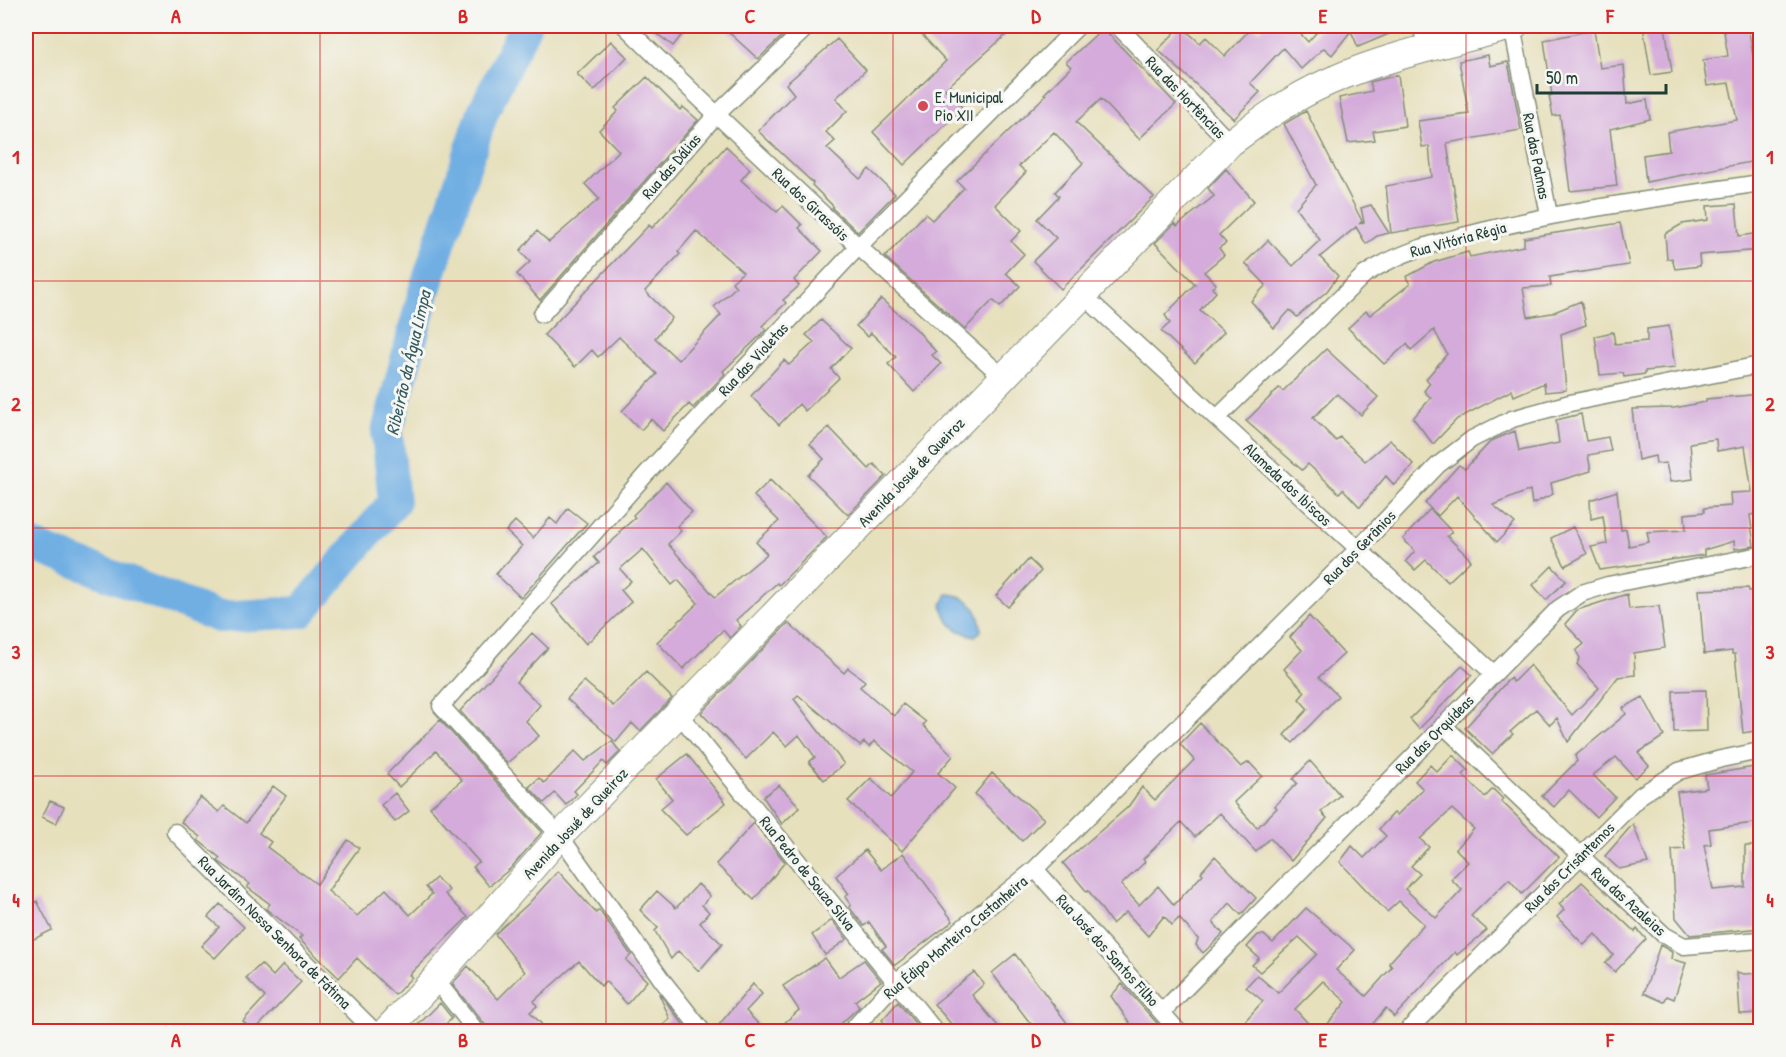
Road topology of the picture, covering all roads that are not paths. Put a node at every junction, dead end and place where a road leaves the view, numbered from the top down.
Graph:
1 (625, 26) edge
2 (808, 26) edge
3 (1078, 26) edge
4 (1118, 26) edge
5 (1513, 26) edge
6 (1425, 37) edge
7 (716, 115) junction
8 (1230, 143) junction
9 (1761, 183) edge
10 (1549, 215) junction
11 (858, 247) junction
12 (1082, 294) junction
13 (542, 314) dead end
14 (1761, 365) edge
15 (1002, 376) junction
16 (1217, 418) junction
17 (1358, 549) junction
18 (1761, 555) edge
19 (1494, 674) junction
20 (679, 714) junction
21 (1443, 725) junction
22 (1761, 751) edge
23 (175, 832) dead end
24 (560, 836) junction
25 (1579, 857) junction
26 (1035, 869) junction
27 (1761, 940) edge
28 (435, 979) junction
29 (896, 982) junction
30 (1163, 1011) junction
31 (375, 1032) edge
32 (385, 1032) edge
33 (477, 1032) edge
34 (703, 1032) edge
35 (850, 1032) edge
36 (936, 1032) edge
37 (1179, 1032) edge
38 (1406, 1032) edge

1 - 7 street, Rua dos Girassóis
2 - 7 street, Rua das Dálias
3 - 11 street, Rua das Violetas
4 - 8 street, Rua das Hortências
5 - 6 main road, Avenida Josué de Queiroz
5 - 10 street, Rua das Palmas
6 - 8 main road, Avenida Josué de Queiroz
7 - 11 street, Rua dos Girassóis
7 - 13 street, Rua das Dálias
8 - 12 main road, Avenida Josué de Queiroz
9 - 10 street, Rua Vitória Régia
10 - 16 street, Rua Vitória Régia
11 - 15 street, Rua dos Girassóis
11 - 24 street, Rua das Violetas
12 - 15 main road, Avenida Josué de Queiroz
12 - 16 street, Alameda dos Ibiscos
14 - 17 street, Rua dos Gerânios
15 - 20 main road, Avenida Josué de Queiroz
16 - 17 street, Alameda dos Ibiscos
17 - 19 street, Alameda dos Ibiscos
17 - 26 street, Rua dos Gerânios
18 - 19 street, Rua das Orquídeas
19 - 21 street, Rua das Orquídeas
20 - 24 main road, Avenida Josué de Queiroz
20 - 29 street, Rua Pedro de Souza Silva
21 - 25 street, Rua das Azaleias
21 - 30 street, Rua das Orquídeas
22 - 25 street, Rua dos Crisântemos
23 - 31 street, Rua Jardim Nossa Senhora de Fátima
24 - 28 main road, Avenida Josué de Queiroz
24 - 34 street
25 - 27 street, Rua das Azaleias
25 - 38 street, Rua dos Crisântemos
26 - 29 street, Rua Édipo Monteiro Castanheira
26 - 30 street, Rua José dos Santos Filho
28 - 32 main road, Avenida Josué de Queiroz
28 - 33 street
29 - 35 street, Rua Édipo Monteiro Castanheira
29 - 36 street, Rua Pedro de Souza Silva
30 - 37 street, Rua José dos Santos Filho

